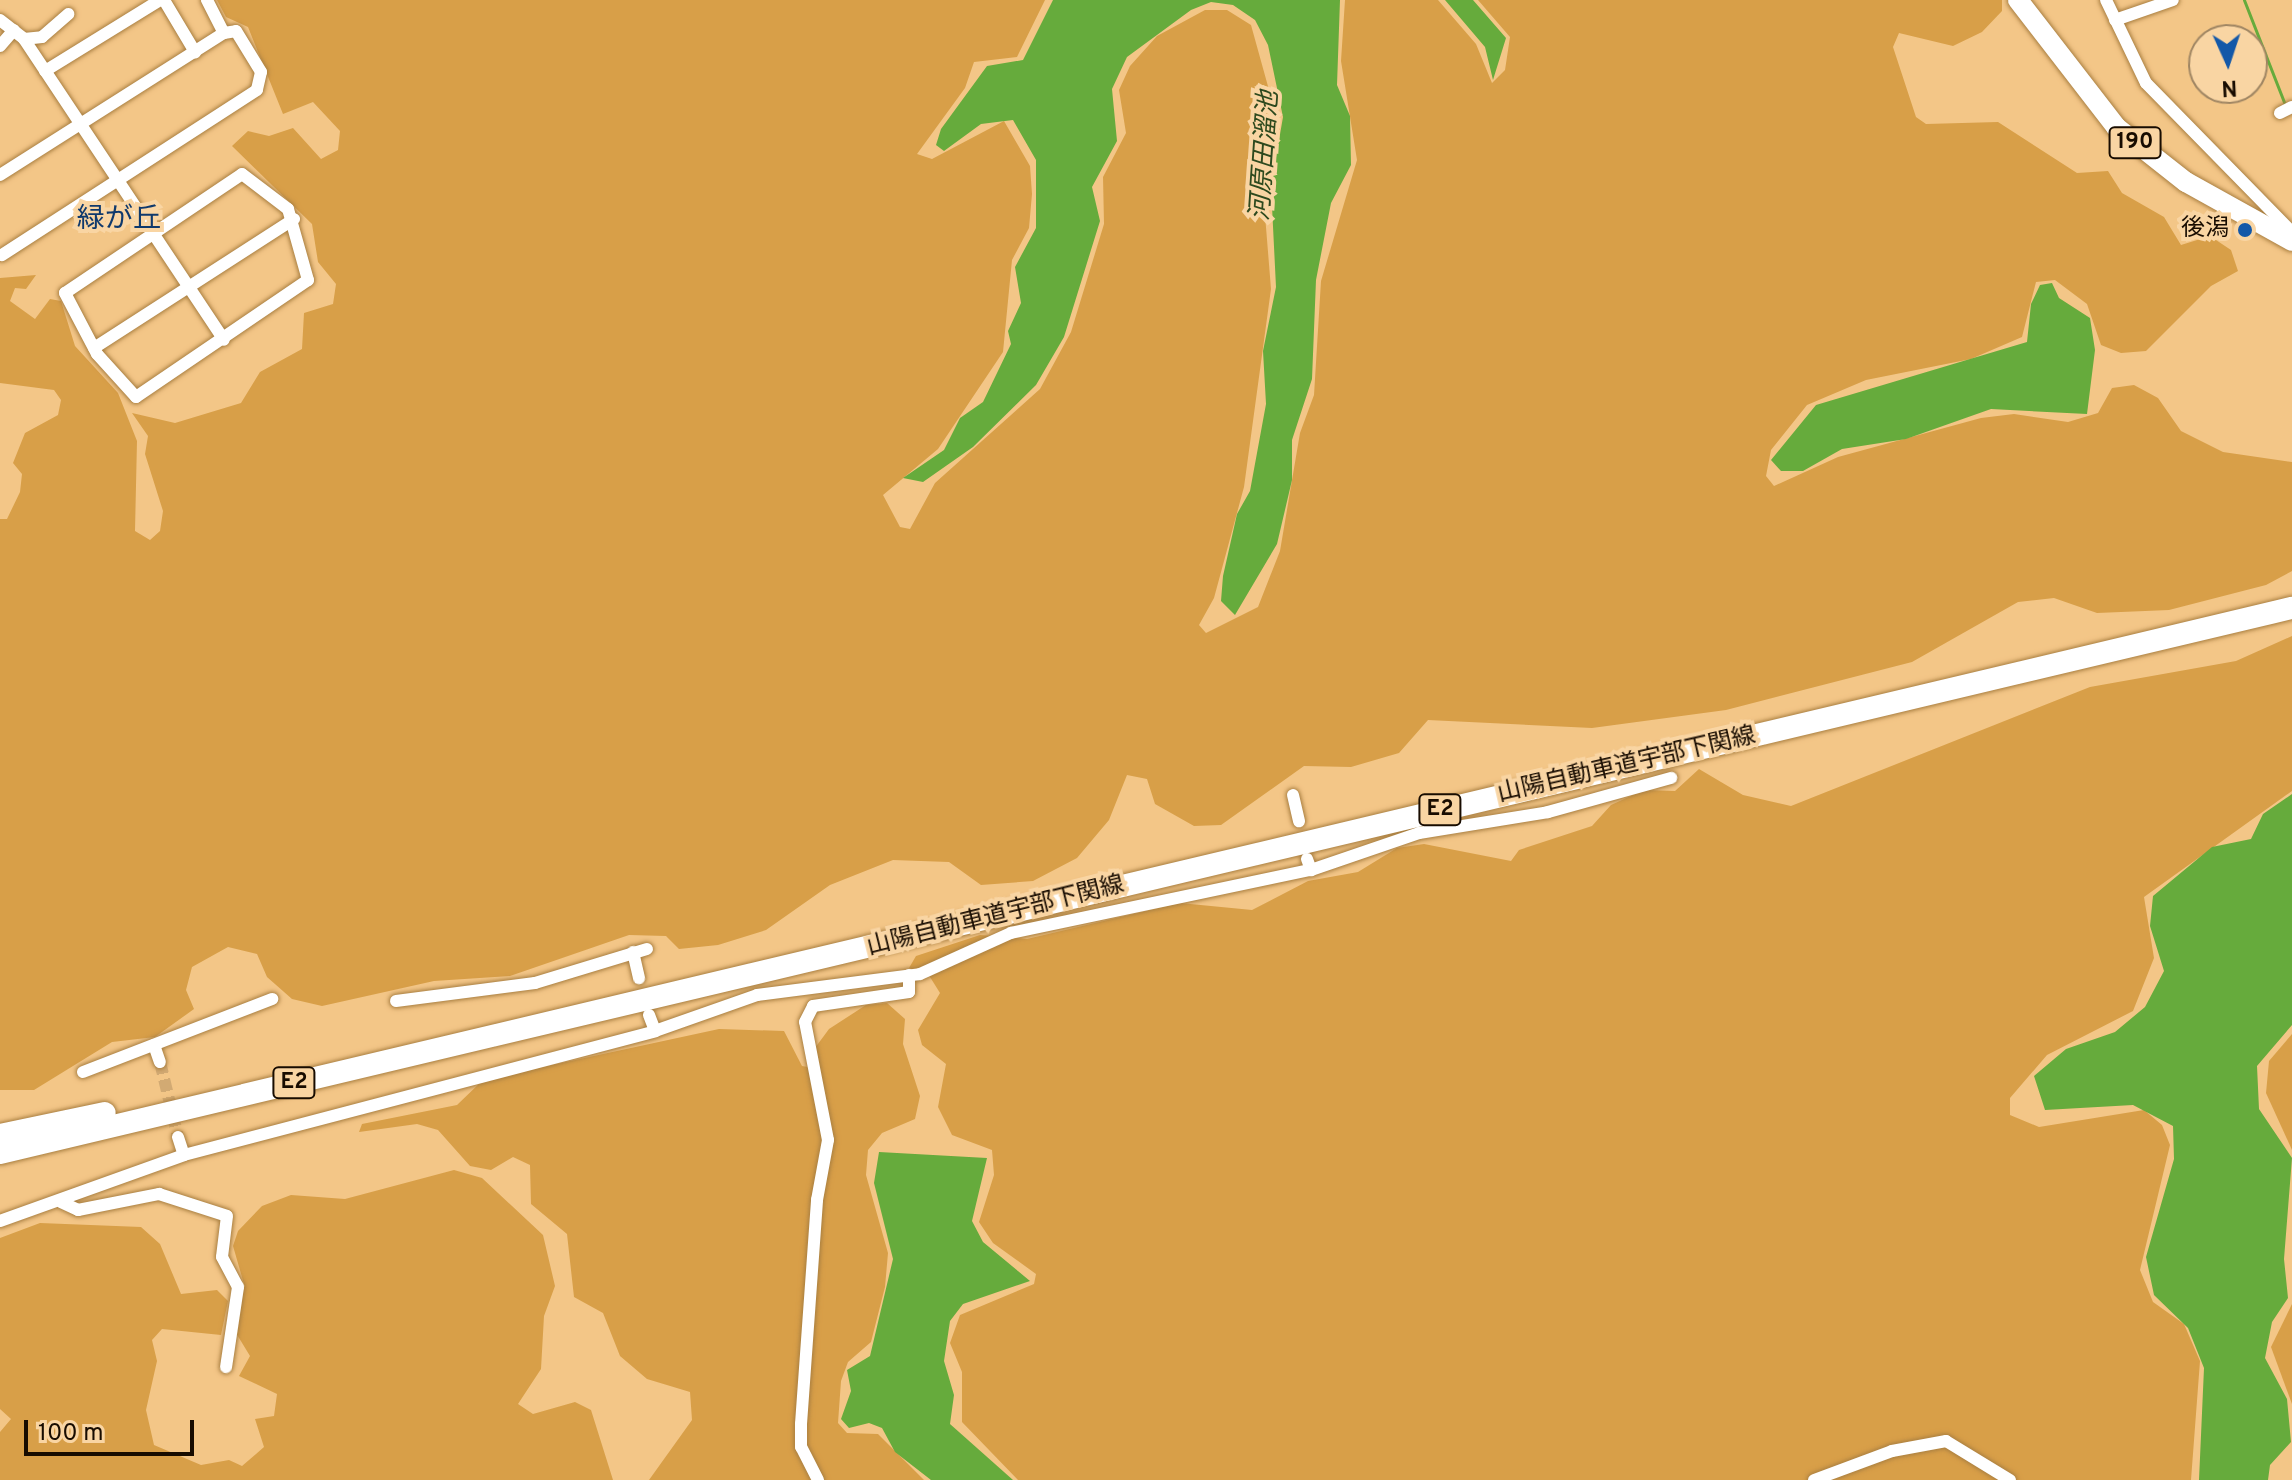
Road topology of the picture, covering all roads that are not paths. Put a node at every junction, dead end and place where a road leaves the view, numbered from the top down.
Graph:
1 (207, 0) edge
2 (2018, 0) edge
3 (2106, 0) edge
4 (2173, 0) edge
5 (157, 1) edge
6 (68, 14) dead end
7 (0, 20) edge
8 (2115, 20) junction
9 (224, 33) junction
10 (19, 35) junction
11 (0, 46) edge
12 (195, 52) junction
13 (45, 71) junction
14 (78, 126) junction
15 (0, 175) edge
16 (116, 180) junction
17 (294, 219) junction
18 (2292, 232) edge
19 (154, 234) junction
20 (2292, 241) edge
21 (2, 255) edge
22 (189, 287) junction
23 (224, 340) junction
24 (94, 348) junction
25 (2292, 608) edge
26 (1671, 778) dead end
27 (1293, 795) dead end
28 (1299, 821) dead end
29 (647, 949) dead end
30 (633, 952) junction
31 (909, 975) junction
32 (639, 978) dead end
33 (272, 999) dead end
34 (396, 1001) dead end
35 (588, 1014) junction
36 (649, 1015) dead end
37 (655, 1031) junction
38 (154, 1045) junction
39 (160, 1062) tunnel mouth
40 (83, 1072) dead end
41 (0, 1135) edge
42 (178, 1137) tunnel mouth
43 (0, 1153) edge
44 (184, 1155) junction
45 (61, 1202) junction
46 (0, 1221) edge
47 (226, 1367) dead end
48 (818, 1480) edge
49 (1814, 1480) edge
50 (2010, 1480) edge

1 - 9 street
2 - 20 highway, 190
3 - 8 street
4 - 8 street
5 - 12 street
5 - 13 street
6 - 10 street
7 - 10 street
8 - 18 street
9 - 12 street
9 - 16 street
10 - 11 street
10 - 13 street
12 - 14 street
13 - 14 street
14 - 15 street
14 - 16 street
16 - 19 street
16 - 21 street
17 - 19 street
17 - 22 street
17 - 23 street
19 - 22 street
19 - 24 street
22 - 23 street
22 - 24 street
23 - 24 street
25 - 35 highway, 山陽自動車道宇部下関線 / E2
26 - 31 street
27 - 28 street
29 - 30 street
30 - 32 street
30 - 34 street
31 - 37 street
31 - 48 street
33 - 38 street
35 - 41 highway, 山陽自動車道宇部下関線 / E2
35 - 43 highway, 山陽自動車道宇部下関線 / E2
36 - 37 street
37 - 44 street
38 - 39 street
38 - 40 street
42 - 44 street
44 - 45 street
45 - 46 street
45 - 47 street
49 - 50 street

